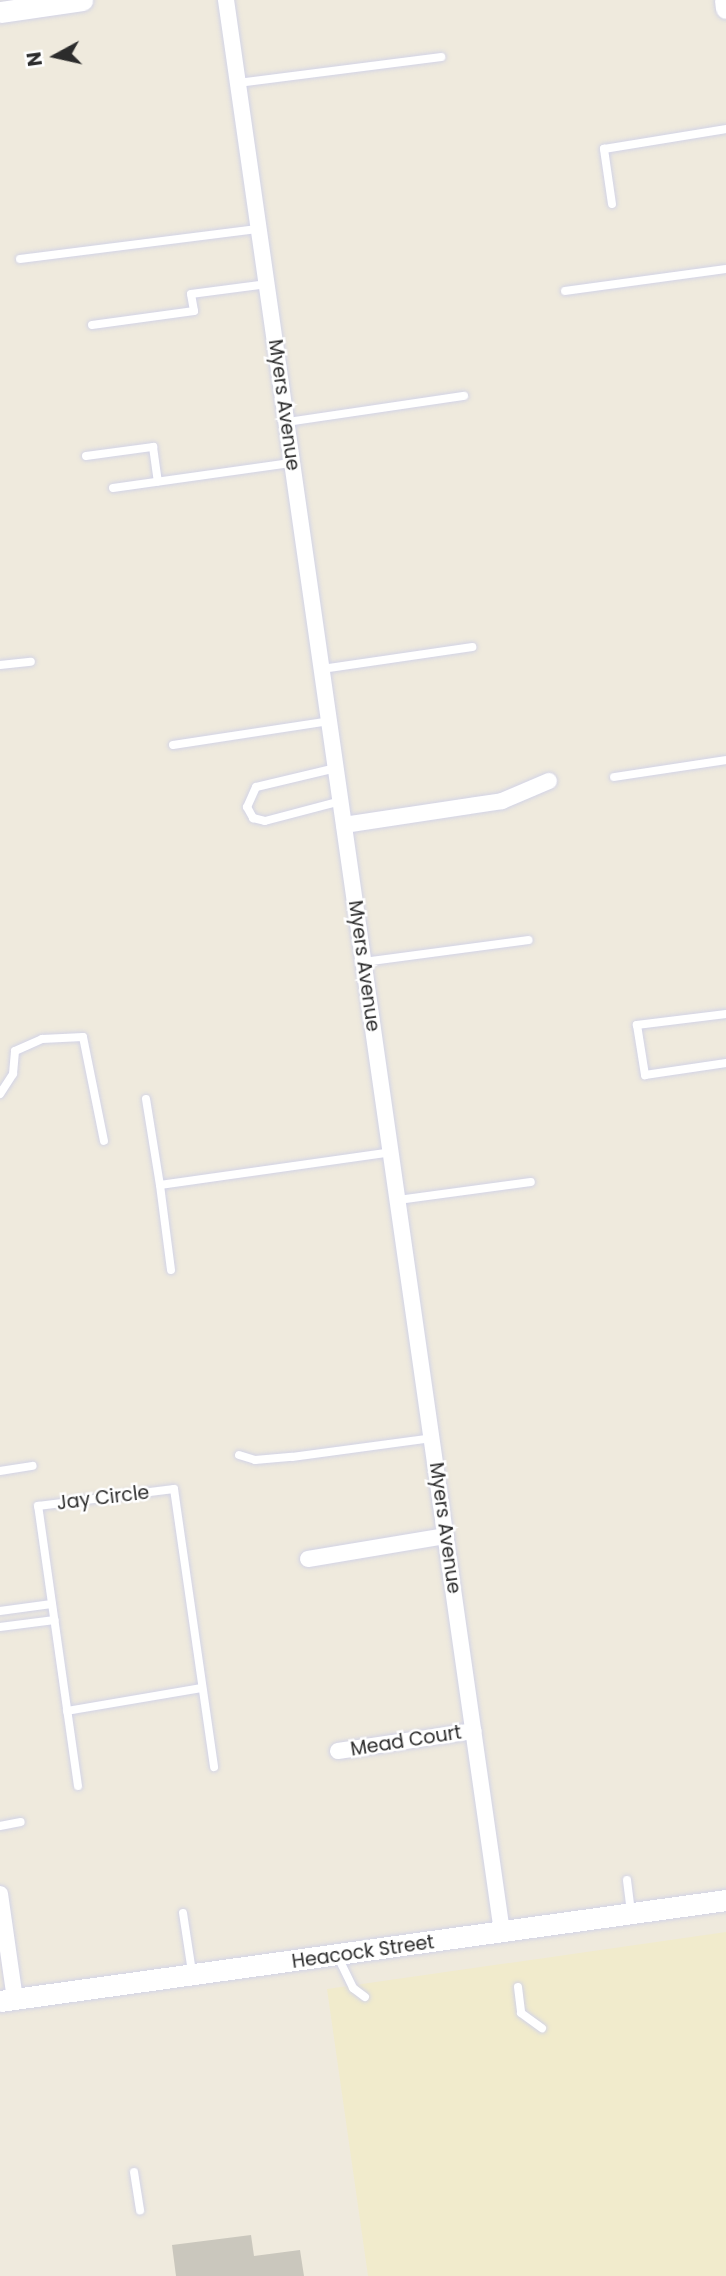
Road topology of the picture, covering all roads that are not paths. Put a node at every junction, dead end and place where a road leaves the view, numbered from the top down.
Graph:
1 (82, 0) edge
2 (226, 0) edge
3 (725, 0) edge
4 (726, 8) edge
5 (0, 12) edge
6 (441, 57) dead end
7 (238, 83) junction
8 (726, 129) edge
9 (612, 204) dead end
10 (259, 229) junction
11 (20, 259) dead end
12 (726, 269) edge
13 (267, 284) junction
14 (565, 291) dead end
15 (92, 326) dead end
16 (464, 396) dead end
17 (287, 422) junction
18 (86, 456) dead end
19 (292, 463) junction
20 (158, 482) junction
21 (113, 488) dead end
22 (472, 647) dead end
23 (31, 662) dead end
24 (0, 665) edge
25 (322, 669) junction
26 (329, 721) junction
27 (173, 745) dead end
28 (726, 760) edge
29 (336, 768) junction
30 (614, 777) dead end
31 (549, 781) dead end
32 (341, 801) junction
33 (344, 825) junction
34 (529, 940) dead end
35 (364, 962) junction
36 (726, 1014) edge
37 (726, 1063) edge
38 (0, 1094) edge
39 (146, 1099) dead end
40 (104, 1140) dead end
41 (391, 1152) junction
42 (531, 1182) dead end
43 (160, 1185) junction
44 (398, 1200) junction
45 (171, 1270) dead end
46 (432, 1438) junction
47 (239, 1455) dead end
48 (33, 1466) dead end
49 (0, 1471) edge
50 (446, 1536) junction
51 (308, 1559) dead end
52 (52, 1604) junction
53 (0, 1611) edge
54 (55, 1619) junction
55 (0, 1627) edge
56 (202, 1688) junction
57 (67, 1711) junction
58 (474, 1731) junction
59 (338, 1751) dead end
60 (214, 1767) dead end
61 (78, 1786) dead end
62 (21, 1822) dead end
63 (0, 1826) edge
64 (627, 1880) dead end
65 (0, 1894) edge
66 (726, 1900) edge
67 (183, 1913) dead end
68 (631, 1914) junction
69 (502, 1933) junction
70 (337, 1955) junction
71 (193, 1975) junction
72 (518, 1987) dead end
73 (365, 1997) dead end
74 (8, 2000) edge
75 (542, 2028) dead end
76 (134, 2172) dead end
77 (140, 2211) dead end

1 - 5 main road
2 - 7 street, Myers Avenue
3 - 4 main road
6 - 7 lane
7 - 10 street, Myers Avenue
8 - 9 lane
10 - 11 lane
10 - 13 street, Myers Avenue
12 - 14 lane
13 - 15 lane
13 - 17 street, Myers Avenue
16 - 17 lane
17 - 19 street, Myers Avenue
18 - 20 lane
19 - 20 lane
19 - 25 street, Myers Avenue
20 - 21 lane
22 - 25 lane
23 - 24 lane
25 - 26 street, Myers Avenue
26 - 27 lane
26 - 29 street, Myers Avenue
28 - 30 lane
29 - 32 street, Myers Avenue
29 - 32 lane
31 - 33 street
32 - 33 street, Myers Avenue
33 - 35 street, Myers Avenue
34 - 35 lane
35 - 41 street, Myers Avenue
36 - 37 lane
38 - 40 lane
39 - 43 lane
41 - 43 lane
41 - 44 street, Myers Avenue
42 - 44 lane
43 - 45 lane
44 - 46 street, Myers Avenue
46 - 47 lane
46 - 50 street, Myers Avenue
48 - 49 lane
50 - 51 street
50 - 58 street, Myers Avenue
52 - 53 lane
52 - 54 lane, Jay Circle
52 - 56 lane, Jay Circle
54 - 55 lane
54 - 57 lane, Jay Circle
56 - 57 lane
56 - 60 lane, Jay Circle
57 - 61 lane, Jay Circle
58 - 59 street, Mead Court
58 - 69 street, Myers Avenue
62 - 63 lane
64 - 68 lane
65 - 74 street
66 - 68 main road, Heacock Street
67 - 71 lane
68 - 69 main road, Heacock Street
69 - 70 main road, Heacock Street
70 - 71 main road, Heacock Street
70 - 73 lane
71 - 74 main road, Heacock Street
72 - 75 lane
76 - 77 lane

